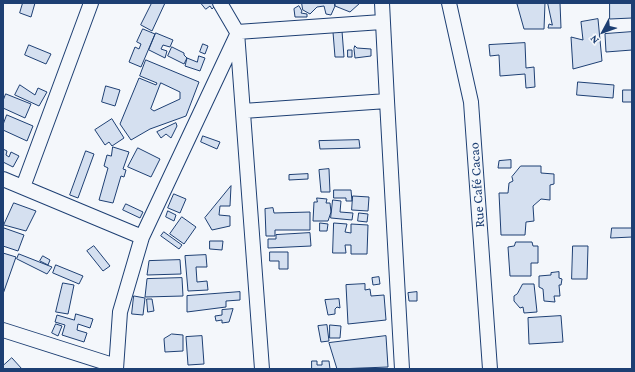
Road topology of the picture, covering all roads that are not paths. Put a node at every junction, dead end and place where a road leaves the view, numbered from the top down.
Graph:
1 (91, 3) edge
2 (220, 3) edge
3 (382, 3) edge
4 (449, 3) edge
5 (382, 22) junction
6 (236, 34) junction
7 (386, 101) junction
8 (243, 111) junction
9 (3, 179) edge
10 (23, 187) junction
11 (142, 237) junction
12 (3, 330) edge
13 (116, 368) edge
14 (262, 369) edge
15 (402, 369) edge
16 (490, 369) edge

1 - 10 street
2 - 6 street
3 - 5 street
4 - 16 street, Rue Café Cacao
5 - 6 street
5 - 7 street
6 - 8 street
6 - 11 street
7 - 8 street
7 - 15 street
8 - 14 street
9 - 10 street
10 - 11 street
11 - 13 street
12 - 13 street

